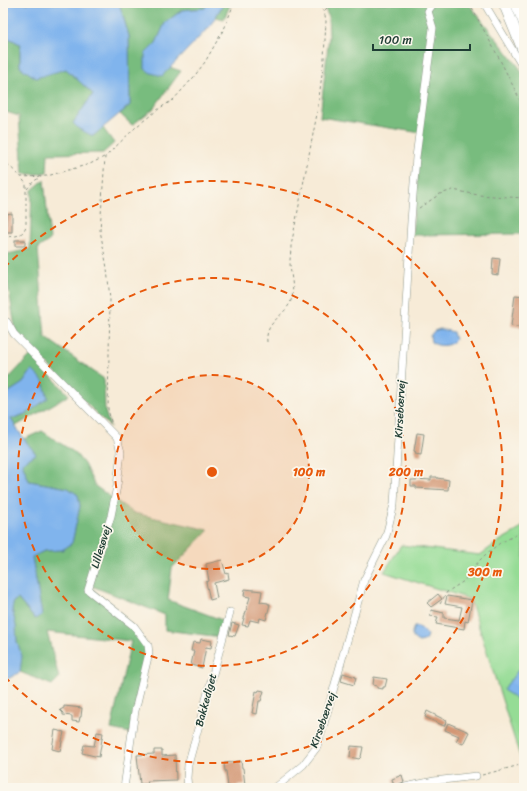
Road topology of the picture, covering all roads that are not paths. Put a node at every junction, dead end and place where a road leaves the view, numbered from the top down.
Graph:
1 (434, 3) edge
2 (484, 3) edge
3 (504, 3) edge
4 (516, 3) edge
5 (524, 22) edge
6 (524, 52) edge
7 (524, 69) edge
8 (7, 322) dead end
9 (230, 612) dead end
10 (476, 776) road end
11 (124, 788) edge
12 (188, 788) edge
13 (276, 788) edge
14 (400, 788) edge

1 - 13 street, Kirsebærvej
2 - 7 street
3 - 6 highway
4 - 5 highway
8 - 11 street, Lillesøvej
9 - 12 street, Bakkediget
10 - 14 street

